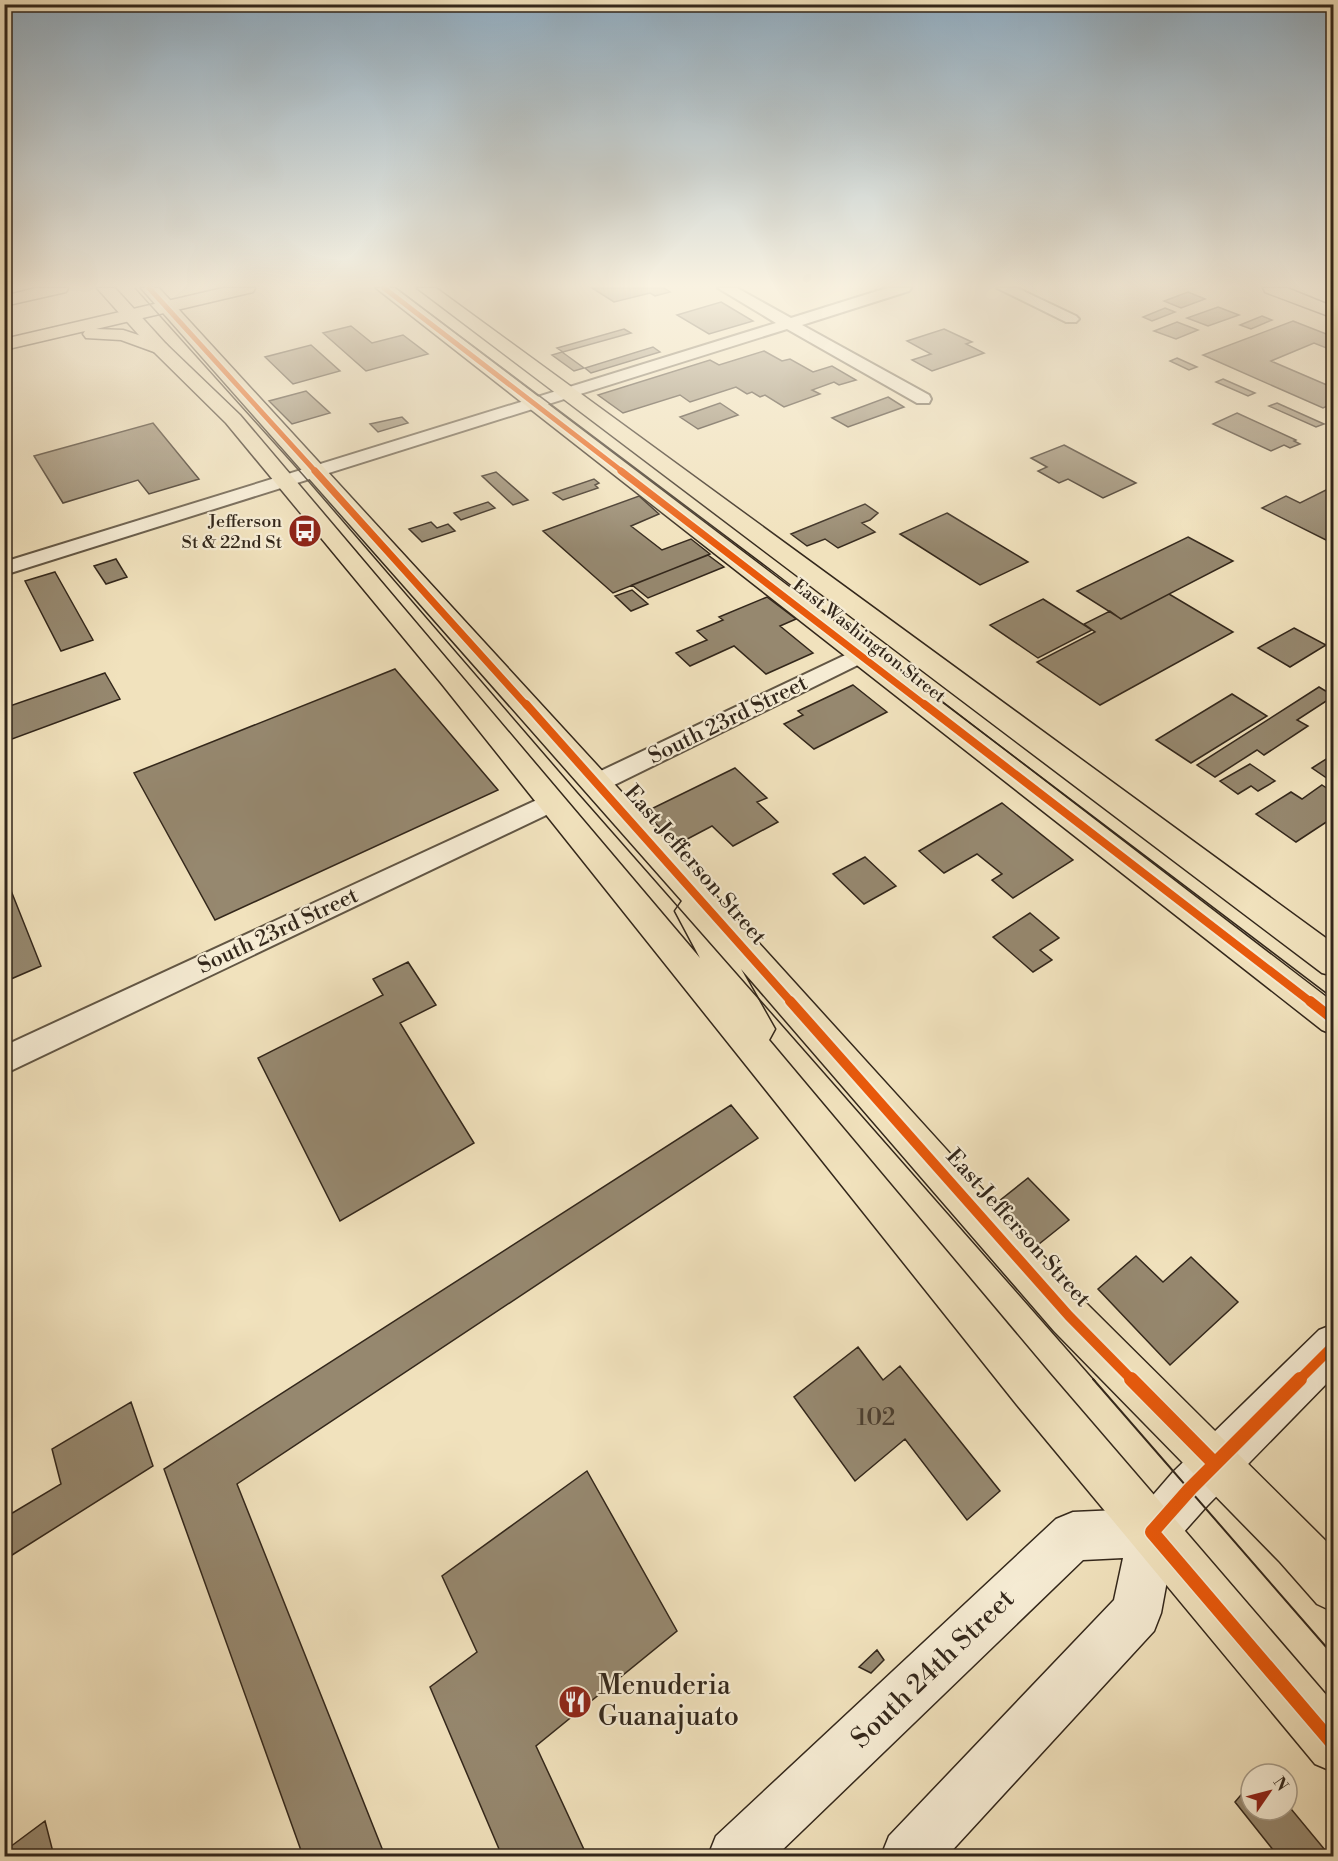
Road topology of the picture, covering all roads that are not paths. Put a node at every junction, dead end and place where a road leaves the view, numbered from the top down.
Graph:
1 (188, 375) edge
2 (229, 375) edge
3 (497, 375) edge
4 (542, 375) edge
5 (625, 375) edge
6 (880, 375) edge
7 (567, 393) junction
8 (923, 399) dead end
9 (534, 403) junction
10 (317, 472) junction
11 (285, 482) junction
12 (732, 516) junction
13 (4, 569) edge
14 (824, 627) junction
15 (860, 655) junction
16 (597, 783) junction
17 (552, 802) junction
18 (660, 855) junction
19 (1334, 963) edge
20 (1334, 1020) edge
21 (4, 1060) edge
22 (800, 1106) junction
23 (1334, 1346) edge
24 (1215, 1464) junction
25 (1152, 1532) junction
26 (1334, 1587) edge
27 (1334, 1745) edge
28 (736, 1857) edge
29 (909, 1857) edge

1 - 11 main road, East Jefferson Street
2 - 10 main road, East Jefferson Street
3 - 9 main road, East Washington Street
4 - 7 main road, East Washington Street
5 - 7 street
6 - 8 street
7 - 9 street
7 - 12 main road, East Washington Street
9 - 10 street
9 - 14 main road, East Washington Street
10 - 11 street
10 - 16 main road, East Jefferson Street
11 - 13 street
11 - 17 main road, East Jefferson Street
12 - 14 main road, East Washington Street
12 - 19 main road, East Washington Street
14 - 15 main road, East Washington Street
15 - 16 street, South 23rd Street
15 - 20 main road, East Washington Street
16 - 18 main road, East Jefferson Street
17 - 21 street, South 23rd Street
17 - 22 main road, East Jefferson Street
18 - 22 main road, East Jefferson Street
18 - 24 main road, East Jefferson Street
22 - 25 main road, East Jefferson Street
23 - 24 main road
24 - 25 main road
24 - 26 main road, East Jefferson Street
25 - 27 main road, East Jefferson Street
25 - 28 main road, South 24th Street
25 - 29 main road

